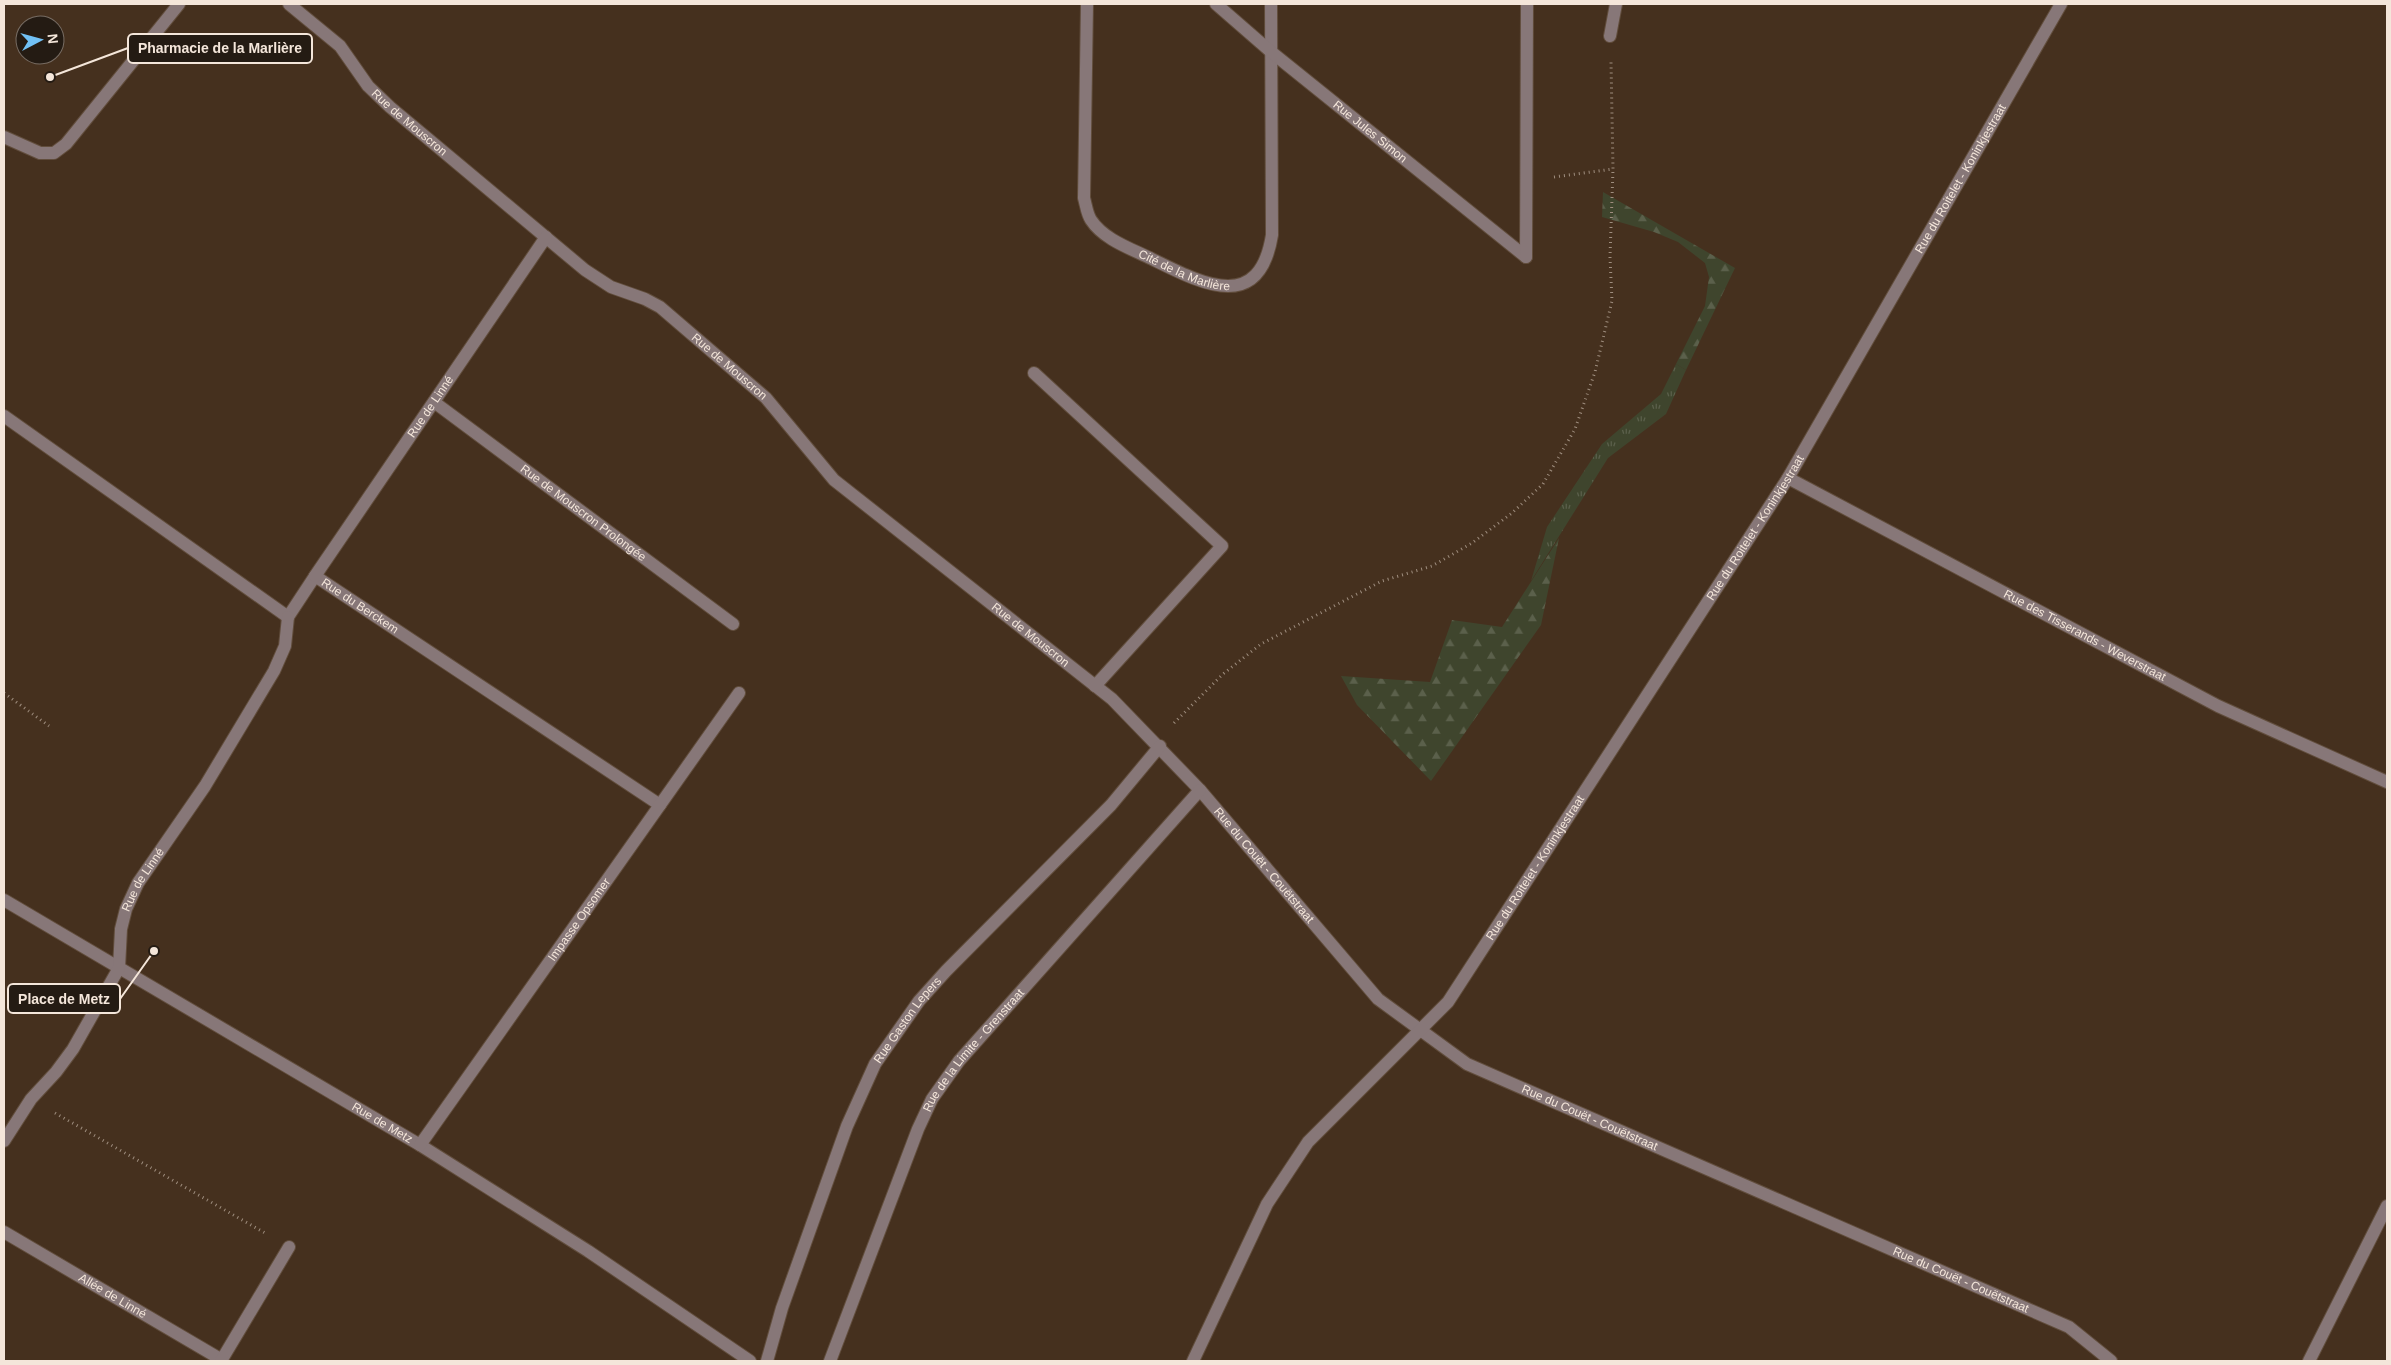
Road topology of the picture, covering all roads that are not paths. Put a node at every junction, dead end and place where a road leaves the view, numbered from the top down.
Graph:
1 (179, 4) edge
2 (289, 4) edge
3 (1087, 4) edge
4 (1216, 4) edge
5 (1271, 4) edge
6 (1527, 4) edge
7 (1616, 4) edge
8 (2061, 4) edge
9 (1610, 36) road end
10 (1270, 51) junction
11 (4, 136) edge
12 (546, 237) junction
13 (1034, 373) dead end
14 (434, 402) junction
15 (4, 416) edge
16 (1788, 478) junction
17 (315, 576) junction
18 (288, 617) junction
19 (733, 624) dead end
20 (1096, 686) junction
21 (739, 693) dead end
22 (1157, 744) junction
23 (2387, 782) edge
24 (1200, 790) junction
25 (660, 806) junction
26 (4, 900) edge
27 (119, 968) junction
28 (1420, 1032) junction
29 (4, 1141) edge
30 (420, 1145) junction
31 (2387, 1206) edge
32 (4, 1232) edge
33 (289, 1246) road end
34 (222, 1360) edge
35 (750, 1361) edge
36 (767, 1361) edge
37 (830, 1361) edge
38 (1193, 1361) edge
39 (2111, 1361) edge
40 (2309, 1361) edge

1 - 11 street
2 - 12 street, Rue de Mouscron
3 - 10 street, Cité de la Marlière
4 - 10 street, Rue Jules Simon
5 - 10 street, Cité de la Marlière
6 - 10 street, Rue Jules Simon
7 - 9 street
8 - 16 street, Rue du Roitelet - Koninkjestraat
12 - 14 street, Rue de Linné
12 - 20 street, Rue de Mouscron
13 - 20 street
14 - 17 street, Rue de Linné
14 - 19 street, Rue de Mouscron Prolongée
15 - 18 street
16 - 23 street, Rue des Tisserands - Weverstraat
16 - 28 street, Rue du Roitelet - Koninkjestraat
17 - 18 street, Rue du Berckem
17 - 25 street, Rue du Berckem
18 - 27 street, Rue de Linné
20 - 22 street, Rue de Mouscron
21 - 25 street, Impasse Opsomer
22 - 24 street, Rue du Couët - Couëtstraat
22 - 36 street, Rue Gaston Lepers
24 - 28 street, Rue du Couët - Couëtstraat
24 - 37 street, Rue de la Limite - Grenstraat
25 - 30 street, Impasse Opsomer
26 - 27 street, Rue de Metz
27 - 29 street, Rue de Linné
27 - 30 street, Rue de Metz
28 - 38 street, Rue du Roitelet - Koninkjestraat
28 - 39 street, Rue du Couët - Couëtstraat
30 - 35 street, Rue de Metz
31 - 40 street
32 - 34 street, Allée de Linné
33 - 34 street, Allée de Linné

